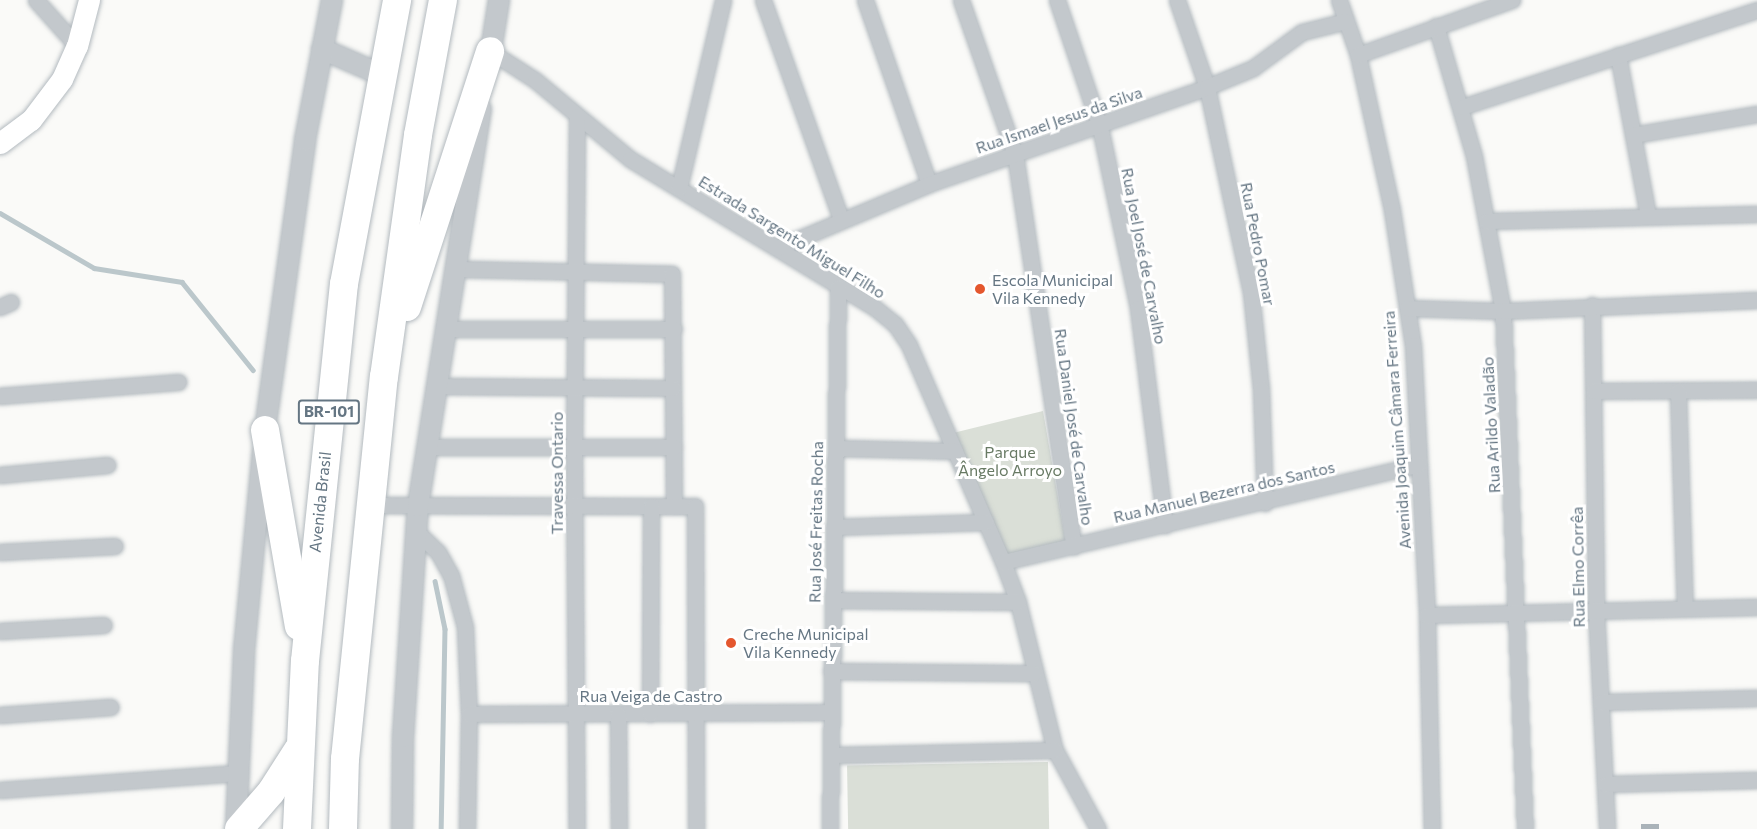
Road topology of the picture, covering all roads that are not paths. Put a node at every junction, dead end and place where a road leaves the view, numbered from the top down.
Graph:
1 (36, 0) edge
2 (89, 0) edge
3 (332, 0) edge
4 (397, 0) edge
5 (443, 0) edge
6 (499, 0) edge
7 (723, 0) edge
8 (763, 0) edge
9 (865, 0) edge
10 (961, 0) edge
11 (1058, 0) edge
12 (1177, 0) edge
13 (1339, 0) edge
14 (1512, 0) edge
15 (1757, 10) edge
16 (1346, 21) junction
17 (1436, 26) junction
18 (78, 46) junction
19 (322, 49) junction
20 (490, 51) junction
21 (1358, 55) junction
22 (1618, 55) junction
23 (384, 76) junction
24 (1207, 87) junction
25 (1462, 107) junction
26 (1757, 114) edge
27 (577, 116) junction
28 (1100, 127) junction
29 (1633, 135) junction
30 (0, 143) edge
31 (1015, 154) junction
32 (929, 184) junction
33 (679, 188) junction
34 (1757, 214) edge
35 (1648, 215) junction
36 (842, 219) junction
37 (1487, 221) junction
38 (777, 248) junction
39 (457, 269) junction
40 (576, 271) junction
41 (838, 287) junction
42 (1757, 300) edge
43 (1592, 305) junction
44 (1407, 308) junction
45 (1503, 310) junction
46 (447, 329) junction
47 (576, 329) junction
48 (674, 329) junction
49 (384, 377) junction
50 (178, 382) dead end
51 (437, 386) junction
52 (575, 388) junction
53 (673, 388) junction
54 (1757, 390) edge
55 (1594, 391) junction
56 (1678, 391) junction
57 (0, 396) edge
58 (265, 430) junction
59 (428, 447) junction
60 (574, 447) junction
61 (674, 447) junction
62 (836, 448) junction
63 (955, 451) junction
64 (108, 465) dead end
65 (1418, 465) junction
66 (0, 475) edge
67 (1265, 503) junction
68 (370, 506) junction
69 (418, 506) junction
70 (576, 506) junction
71 (651, 506) junction
72 (674, 506) junction
73 (986, 522) junction
74 (1165, 525) junction
75 (834, 527) junction
76 (416, 531) junction
77 (115, 546) dead end
78 (1074, 547) junction
79 (0, 552) edge
80 (1003, 562) junction
81 (833, 600) junction
82 (1018, 603) junction
83 (1757, 607) edge
84 (1685, 608) junction
85 (1596, 609) junction
86 (1515, 614) junction
87 (1427, 615) junction
88 (104, 625) dead end
89 (0, 631) edge
90 (305, 661) junction
91 (831, 671) junction
92 (1034, 673) junction
93 (1757, 698) edge
94 (1600, 702) junction
95 (111, 707) dead end
96 (832, 712) junction
97 (695, 713) junction
98 (470, 714) junction
99 (577, 714) junction
100 (618, 714) junction
101 (650, 714) junction
102 (0, 715) edge
103 (298, 750) junction
104 (1055, 750) junction
105 (832, 755) junction
106 (237, 773) junction
107 (1757, 780) edge
108 (1606, 784) junction
109 (0, 790) edge
110 (237, 829) edge
111 (297, 829) edge
112 (343, 829) edge
113 (402, 829) edge
114 (467, 829) edge
115 (577, 829) edge
116 (619, 829) edge
117 (696, 829) edge
118 (830, 829) edge
119 (1098, 829) edge
120 (1432, 829) edge
121 (1525, 829) edge
122 (1607, 829) edge

1 - 18 street
2 - 18 main road
3 - 19 street
4 - 23 highway, Avenida Brasil / BR-101
5 - 49 highway, BR-101
6 - 20 street
7 - 33 street
8 - 36 street
9 - 32 street
10 - 31 street, Rua Daniel José de Carvalho
11 - 28 street, Rua Joel José de Carvalho
12 - 24 street, Rua Pedro Pomar
13 - 16 street, Avenida Joaquim Câmara Ferreira
14 - 17 street
15 - 22 street
16 - 21 street, Avenida Joaquim Câmara Ferreira
16 - 24 street, Rua Ismael Jesus da Silva
17 - 21 street
17 - 25 street, Rua Arildo Valadão
18 - 30 main road
19 - 23 street
19 - 58 street
20 - 27 street, Estrada Sargento Miguel Filho
20 - 39 street
20 - 49 highway
21 - 44 street, Avenida Joaquim Câmara Ferreira
22 - 25 street
22 - 29 street
23 - 90 highway, Avenida Brasil / BR-101
24 - 28 street, Rua Ismael Jesus da Silva
24 - 67 street, Rua Pedro Pomar
25 - 37 street, Rua Arildo Valadão
26 - 29 street
27 - 33 street, Estrada Sargento Miguel Filho
27 - 40 street, Travessa Ontario
28 - 31 street, Rua Ismael Jesus da Silva
28 - 74 street, Rua Joel José de Carvalho
29 - 35 street
31 - 32 street, Rua Ismael Jesus da Silva
31 - 78 street, Rua Daniel José de Carvalho
32 - 36 street, Rua Ismael Jesus da Silva
33 - 38 street, Estrada Sargento Miguel Filho
34 - 35 street
35 - 37 street
36 - 38 street, Rua Ismael Jesus da Silva
37 - 45 street, Rua Arildo Valadão
38 - 41 street, Estrada Sargento Miguel Filho
39 - 40 street
39 - 46 street
40 - 47 street, Travessa Ontario
40 - 48 street
41 - 62 street, Rua José Freitas Rocha
41 - 63 street, Estrada Sargento Miguel Filho
42 - 43 street
43 - 45 street
43 - 55 street, Rua Elmo Corrêa
44 - 45 street
44 - 65 street, Avenida Joaquim Câmara Ferreira
45 - 86 street, Rua Arildo Valadão
46 - 47 street
46 - 51 street
47 - 48 street
47 - 52 street, Travessa Ontario
48 - 53 street
49 - 68 highway, BR-101
50 - 57 street
51 - 52 street
51 - 59 street
52 - 53 street
52 - 60 street, Travessa Ontario
53 - 61 street
54 - 56 street
55 - 56 street
55 - 85 street, Rua Elmo Corrêa
56 - 84 street
58 - 90 highway
58 - 106 street
59 - 60 street
59 - 69 street
60 - 61 street
60 - 70 street, Travessa Ontario
61 - 72 street
62 - 63 street
62 - 75 street, Rua José Freitas Rocha
63 - 73 street, Estrada Sargento Miguel Filho
64 - 66 street
65 - 67 street, Rua Manuel Bezerra dos Santos
65 - 87 street, Avenida Joaquim Câmara Ferreira
67 - 74 street, Rua Manuel Bezerra dos Santos
68 - 69 street
68 - 112 highway, BR-101
69 - 70 street
69 - 76 street
70 - 71 street
70 - 99 street, Travessa Ontario
71 - 72 street
71 - 101 street
72 - 97 street
73 - 75 street
73 - 80 street, Estrada Sargento Miguel Filho
74 - 78 street, Rua Manuel Bezerra dos Santos
75 - 81 street, Rua José Freitas Rocha
76 - 98 street
76 - 113 street
77 - 79 street
78 - 80 street, Rua Manuel Bezerra dos Santos
80 - 82 street, Estrada Sargento Miguel Filho
81 - 82 street
81 - 91 street, Rua José Freitas Rocha
82 - 92 street, Estrada Sargento Miguel Filho
83 - 84 street
84 - 85 street
85 - 86 street
85 - 94 street, Rua Elmo Corrêa
86 - 87 street
86 - 121 street, Rua Arildo Valadão
87 - 120 street, Avenida Joaquim Câmara Ferreira
88 - 89 street
90 - 103 highway, Avenida Brasil / BR-101
91 - 92 street
91 - 96 street, Rua José Freitas Rocha
92 - 104 street, Estrada Sargento Miguel Filho
93 - 94 street
94 - 108 street, Rua Elmo Corrêa
95 - 102 street
96 - 97 street, Rua Veiga de Castro
96 - 105 street, Rua José Freitas Rocha
97 - 101 street, Rua Veiga de Castro
97 - 117 street
98 - 99 street, Rua Veiga de Castro
98 - 114 street
99 - 100 street, Rua Veiga de Castro
99 - 115 street, Travessa Ontario
100 - 101 street, Rua Veiga de Castro
100 - 116 street
103 - 110 highway
103 - 111 highway, Avenida Brasil / BR-101
104 - 105 street
104 - 119 street, Estrada Sargento Miguel Filho
105 - 118 street, Rua José Freitas Rocha
106 - 109 street
106 - 110 street
107 - 108 street
108 - 122 street, Rua Elmo Corrêa

